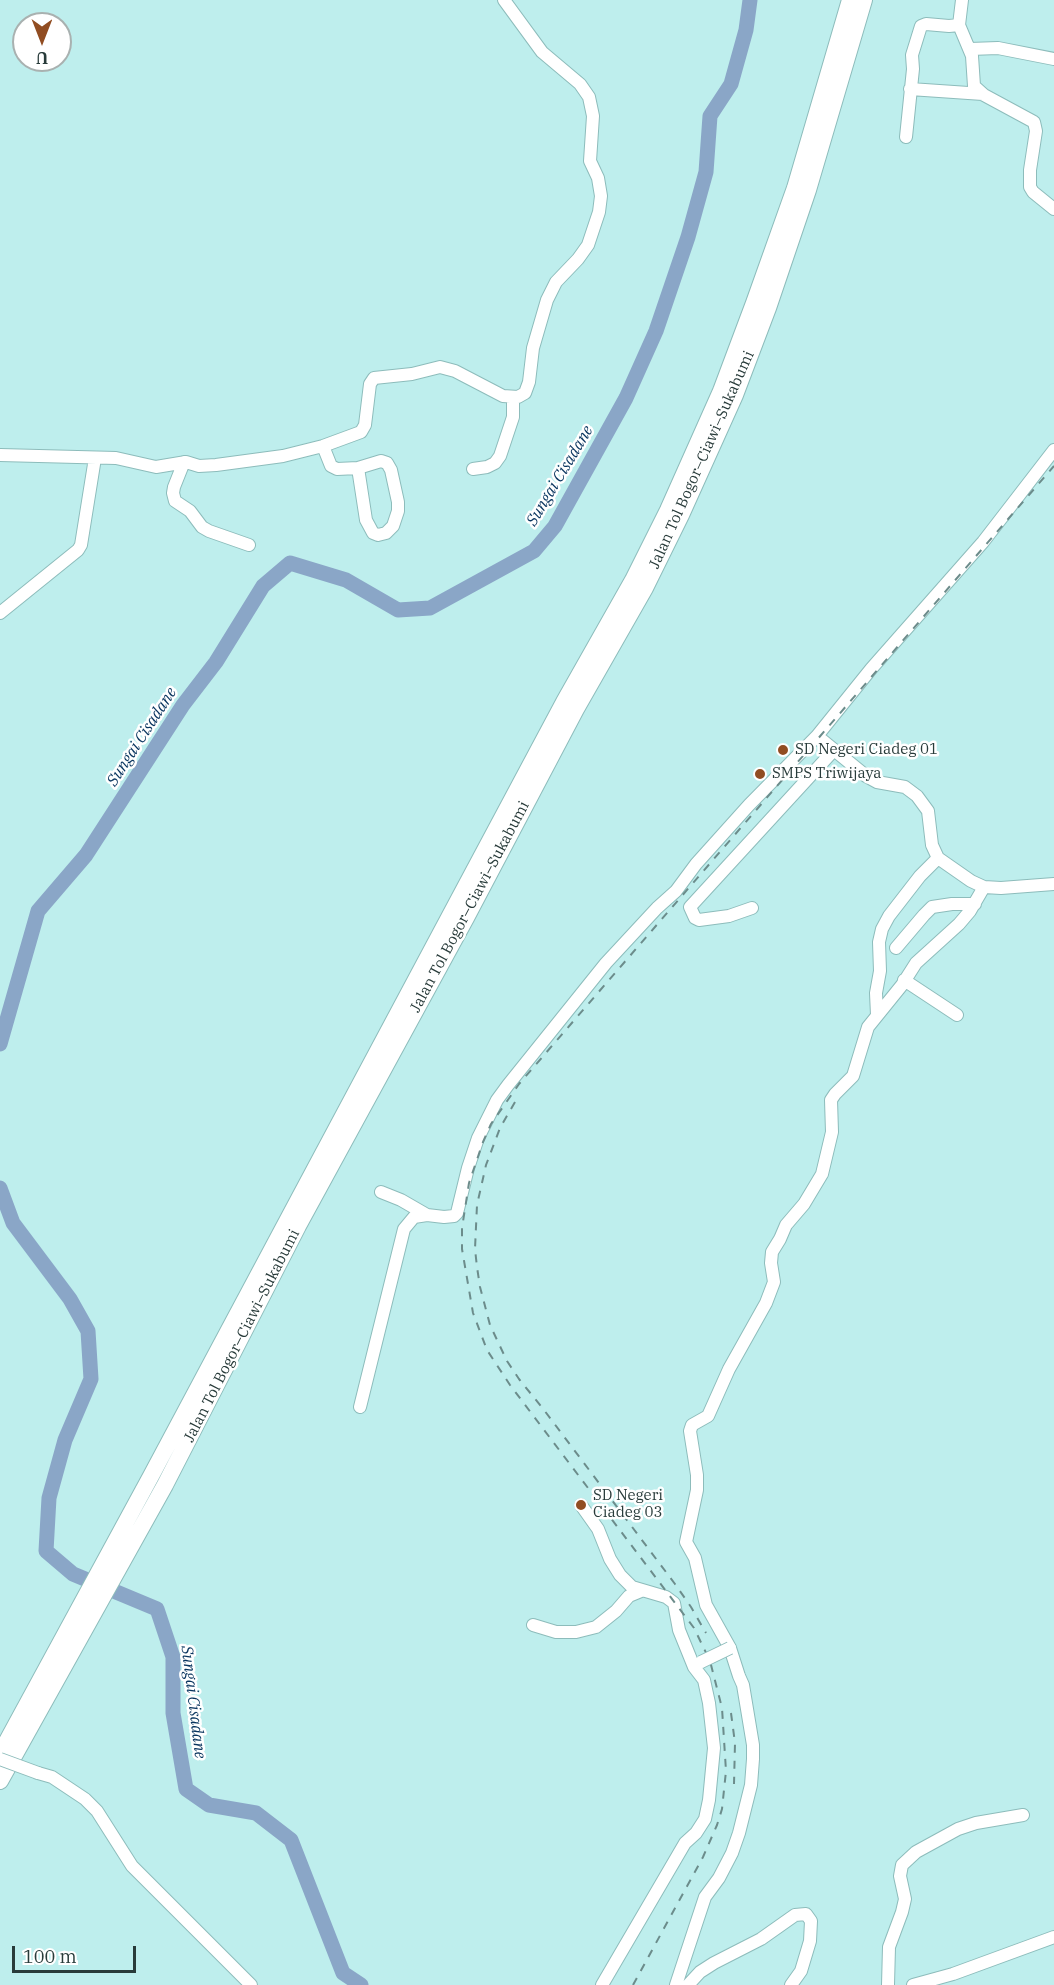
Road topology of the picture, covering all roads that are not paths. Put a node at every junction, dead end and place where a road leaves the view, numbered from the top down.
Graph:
1 (504, 0) edge
2 (850, 0) edge
3 (864, 0) edge
4 (962, 0) edge
5 (959, 25) junction
6 (970, 49) junction
7 (1054, 59) edge
8 (910, 89) junction
9 (984, 94) junction
10 (906, 137) dead end
11 (1054, 209) edge
12 (513, 397) junction
13 (323, 446) junction
14 (1054, 450) edge
15 (0, 455) edge
16 (95, 458) junction
17 (184, 462) junction
18 (358, 468) junction
19 (473, 469) dead end
20 (249, 545) dead end
21 (0, 613) edge
22 (817, 736) junction
23 (834, 750) junction
24 (938, 858) junction
25 (1054, 884) edge
26 (984, 887) junction
27 (975, 904) junction
28 (752, 908) dead end
29 (896, 948) dead end
30 (904, 980) junction
31 (877, 1015) junction
32 (957, 1015) dead end
33 (381, 1192) dead end
34 (427, 1215) junction
35 (360, 1407) dead end
36 (158, 1480) junction
37 (581, 1505) dead end
38 (641, 1591) junction
39 (677, 1618) junction
40 (533, 1625) dead end
41 (730, 1648) junction
42 (24, 1724) junction
43 (0, 1754) edge
44 (0, 1759) edge
45 (0, 1781) edge
46 (1023, 1815) dead end
47 (1054, 1937) edge
48 (251, 1985) edge
49 (602, 1985) edge
50 (676, 1985) edge
51 (688, 1985) edge
52 (791, 1985) edge
53 (888, 1985) edge
54 (913, 1985) edge

1 - 12 street
2 - 36 highway, Jalan Tol Bogor–Ciawi–Sukabumi
3 - 36 highway, Jalan Tol Bogor–Ciawi–Sukabumi
4 - 5 street
5 - 6 street
5 - 8 street
6 - 7 street
6 - 9 street
8 - 9 street
8 - 10 street
9 - 11 street
12 - 13 street
12 - 19 street
13 - 17 street
13 - 18 street
14 - 22 street
15 - 16 street
16 - 17 street
16 - 21 street
17 - 20 street
18 - 18 street
22 - 23 street
22 - 34 street
23 - 24 street
23 - 28 street
24 - 26 street
24 - 31 street
25 - 26 street
26 - 27 street
27 - 29 street
27 - 30 street
30 - 31 street
30 - 32 street
31 - 41 street
33 - 34 street
34 - 35 street
36 - 42 highway, Jalan Tol Bogor–Ciawi–Sukabumi
37 - 38 street
38 - 39 street
38 - 40 street
39 - 41 street, bridge
39 - 49 street
41 - 50 street
42 - 43 highway, Jalan Tol Bogor–Ciawi–Sukabumi
42 - 45 highway, Jalan Tol Bogor–Ciawi–Sukabumi
44 - 48 street, bridge
46 - 53 street
47 - 54 street
51 - 52 street

